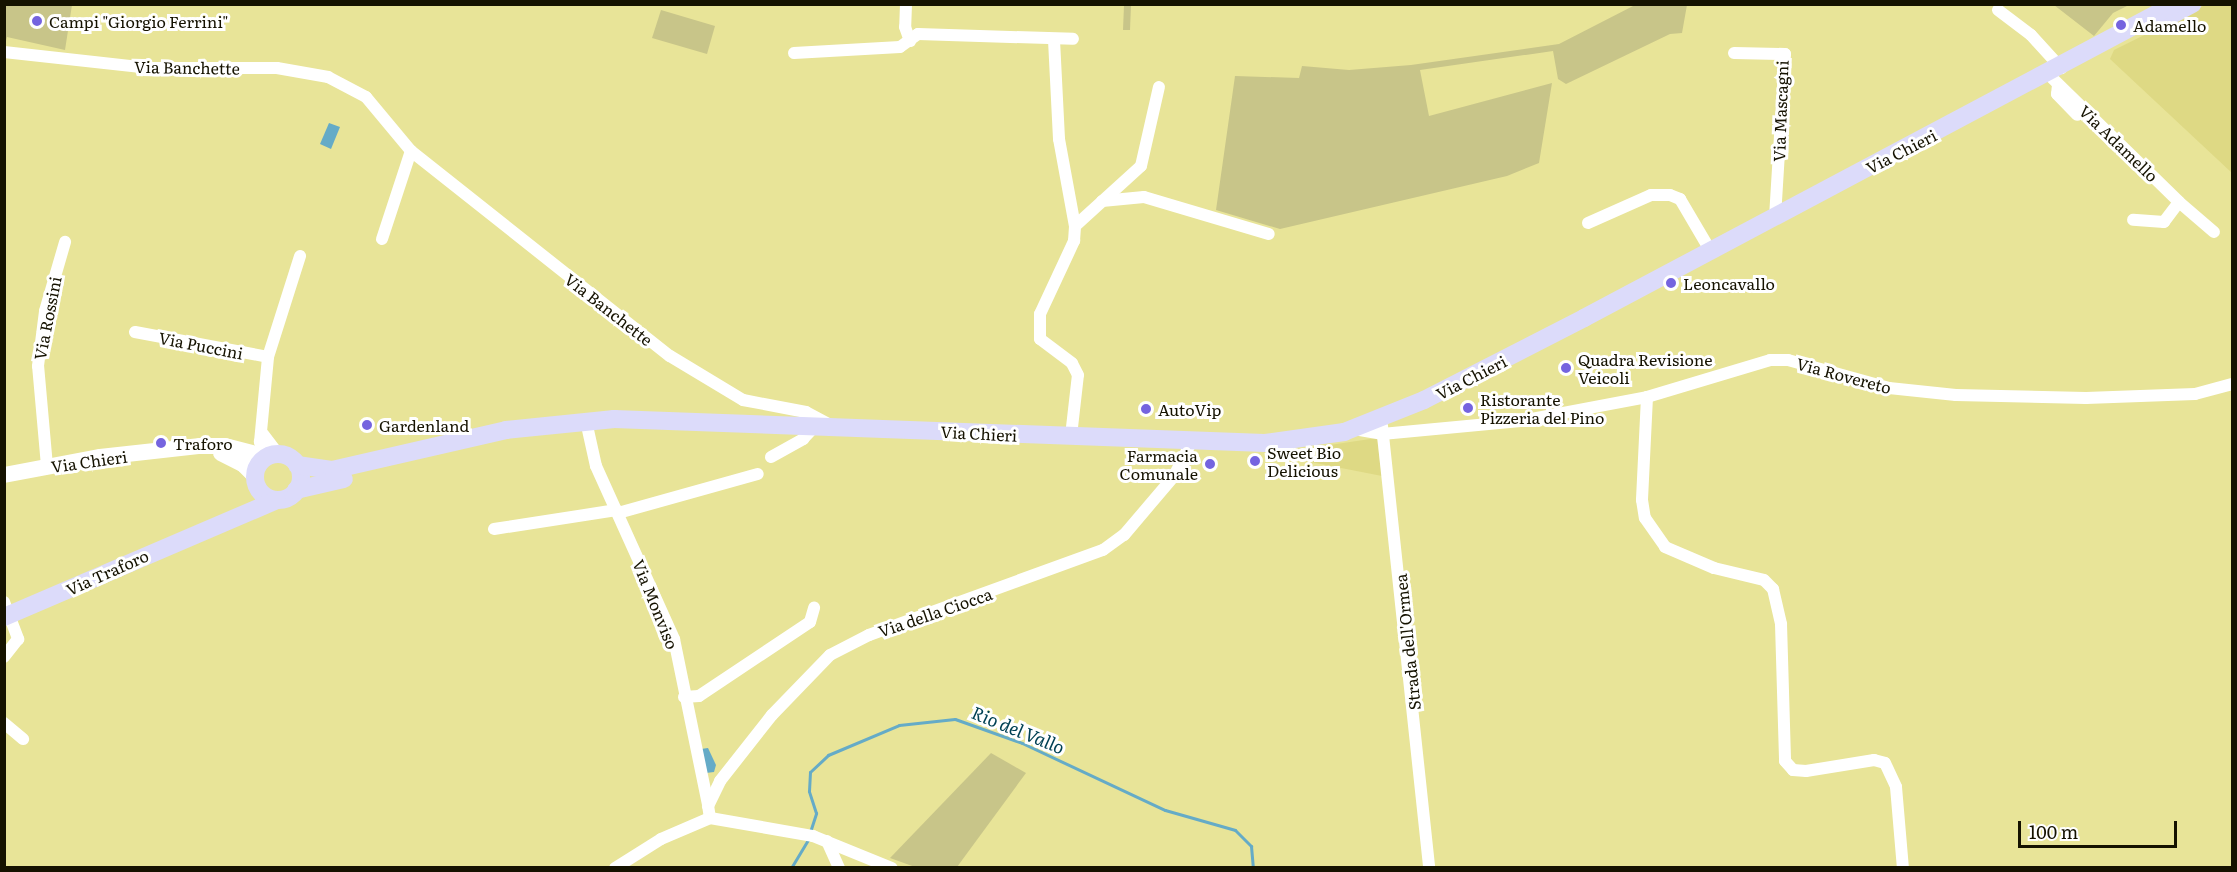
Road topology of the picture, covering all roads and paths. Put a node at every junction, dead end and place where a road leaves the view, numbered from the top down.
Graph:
1 (906, 4) edge
2 (2175, 4) edge
3 (2193, 4) edge
4 (1998, 10) dead end
5 (1073, 39) dead end
6 (1054, 40) junction
7 (910, 41) junction
8 (4, 52) edge
9 (794, 53) dead end
10 (1734, 54) dead end
11 (2088, 54) junction
12 (2056, 75) junction
13 (1159, 87) dead end
14 (2077, 115) dead end
15 (411, 151) junction
16 (1102, 201) junction
17 (2180, 202) junction
18 (1775, 217) junction
19 (2133, 220) dead end
20 (1588, 223) dead end
21 (1075, 226) junction
22 (2214, 232) dead end
23 (1269, 234) dead end
24 (382, 239) dead end
25 (65, 242) dead end
26 (1710, 250) junction
27 (300, 256) dead end
28 (135, 332) dead end
29 (268, 357) junction
30 (2232, 384) edge
31 (1647, 397) junction
32 (586, 421) junction
33 (823, 424) junction
34 (1382, 427) junction
35 (1071, 436) junction
36 (1191, 442) junction
37 (425, 449) junction
38 (175, 451) junction
39 (272, 455) junction
40 (771, 457) dead end
41 (297, 465) junction
42 (47, 466) junction
43 (758, 474) dead end
44 (4, 475) edge
45 (255, 479) junction
46 (296, 490) junction
47 (277, 500) junction
48 (618, 512) junction
49 (210, 527) junction
50 (494, 529) dead end
51 (814, 608) dead end
52 (7, 611) edge
53 (4, 657) edge
54 (684, 698) junction
55 (4, 723) edge
56 (23, 739) dead end
57 (709, 812) junction
58 (827, 841) junction
59 (1429, 866) dead end
60 (615, 867) edge
61 (840, 867) edge
62 (892, 867) edge
63 (1904, 867) edge

1 - 7 street
2 - 11 main road, Via Chieri
3 - 11 main road, Via Chieri
4 - 12 street
5 - 6 street
6 - 7 street
6 - 21 street
7 - 9 street
8 - 15 street, Via Banchette
10 - 18 street, Via Mascagni
11 - 12 main road, Via Chieri
12 - 14 street, Via Adamello
12 - 17 street, Via Adamello
12 - 18 main road, Via Chieri
13 - 16 street
15 - 24 street
15 - 33 street, Via Banchette
16 - 21 street
16 - 23 street
17 - 19 street
17 - 22 street, Via Adamello
18 - 26 main road, Via Chieri
20 - 26 street
21 - 35 street
25 - 42 street, Via Rossini
26 - 34 main road, Via Chieri
27 - 29 street
28 - 29 street, Via Puccini
29 - 39 street
30 - 31 street, Via Rovereto
31 - 34 street, Via Rovereto
31 - 63 street
32 - 33 main road, Via Chieri
32 - 37 main road, Via Chieri
32 - 48 street, Via Monviso
33 - 35 main road, Via Chieri
33 - 40 street
34 - 36 main road, Via Chieri
34 - 59 street, Strada dell'Ormea
35 - 36 main road, Via Chieri
36 - 57 street, Via della Ciocca
37 - 41 main road, Via Chieri
37 - 46 main road, Via Chieri
38 - 39 main road, Via Chieri
38 - 42 main road, Via Chieri
38 - 45 main road, Via Chieri
39 - 41 main road
39 - 45 main road
41 - 46 main road
42 - 44 main road, Via Chieri
43 - 48 street
45 - 47 main road
45 - 49 main road, Via Traforo
46 - 47 main road
47 - 49 main road, Via Traforo
48 - 50 street
48 - 54 street, Via Monviso
49 - 52 main road, Via Traforo
51 - 54 street
52 - 53 street
54 - 57 street, Via Monviso
55 - 56 street
57 - 58 street
57 - 60 street
58 - 61 street
58 - 62 street

